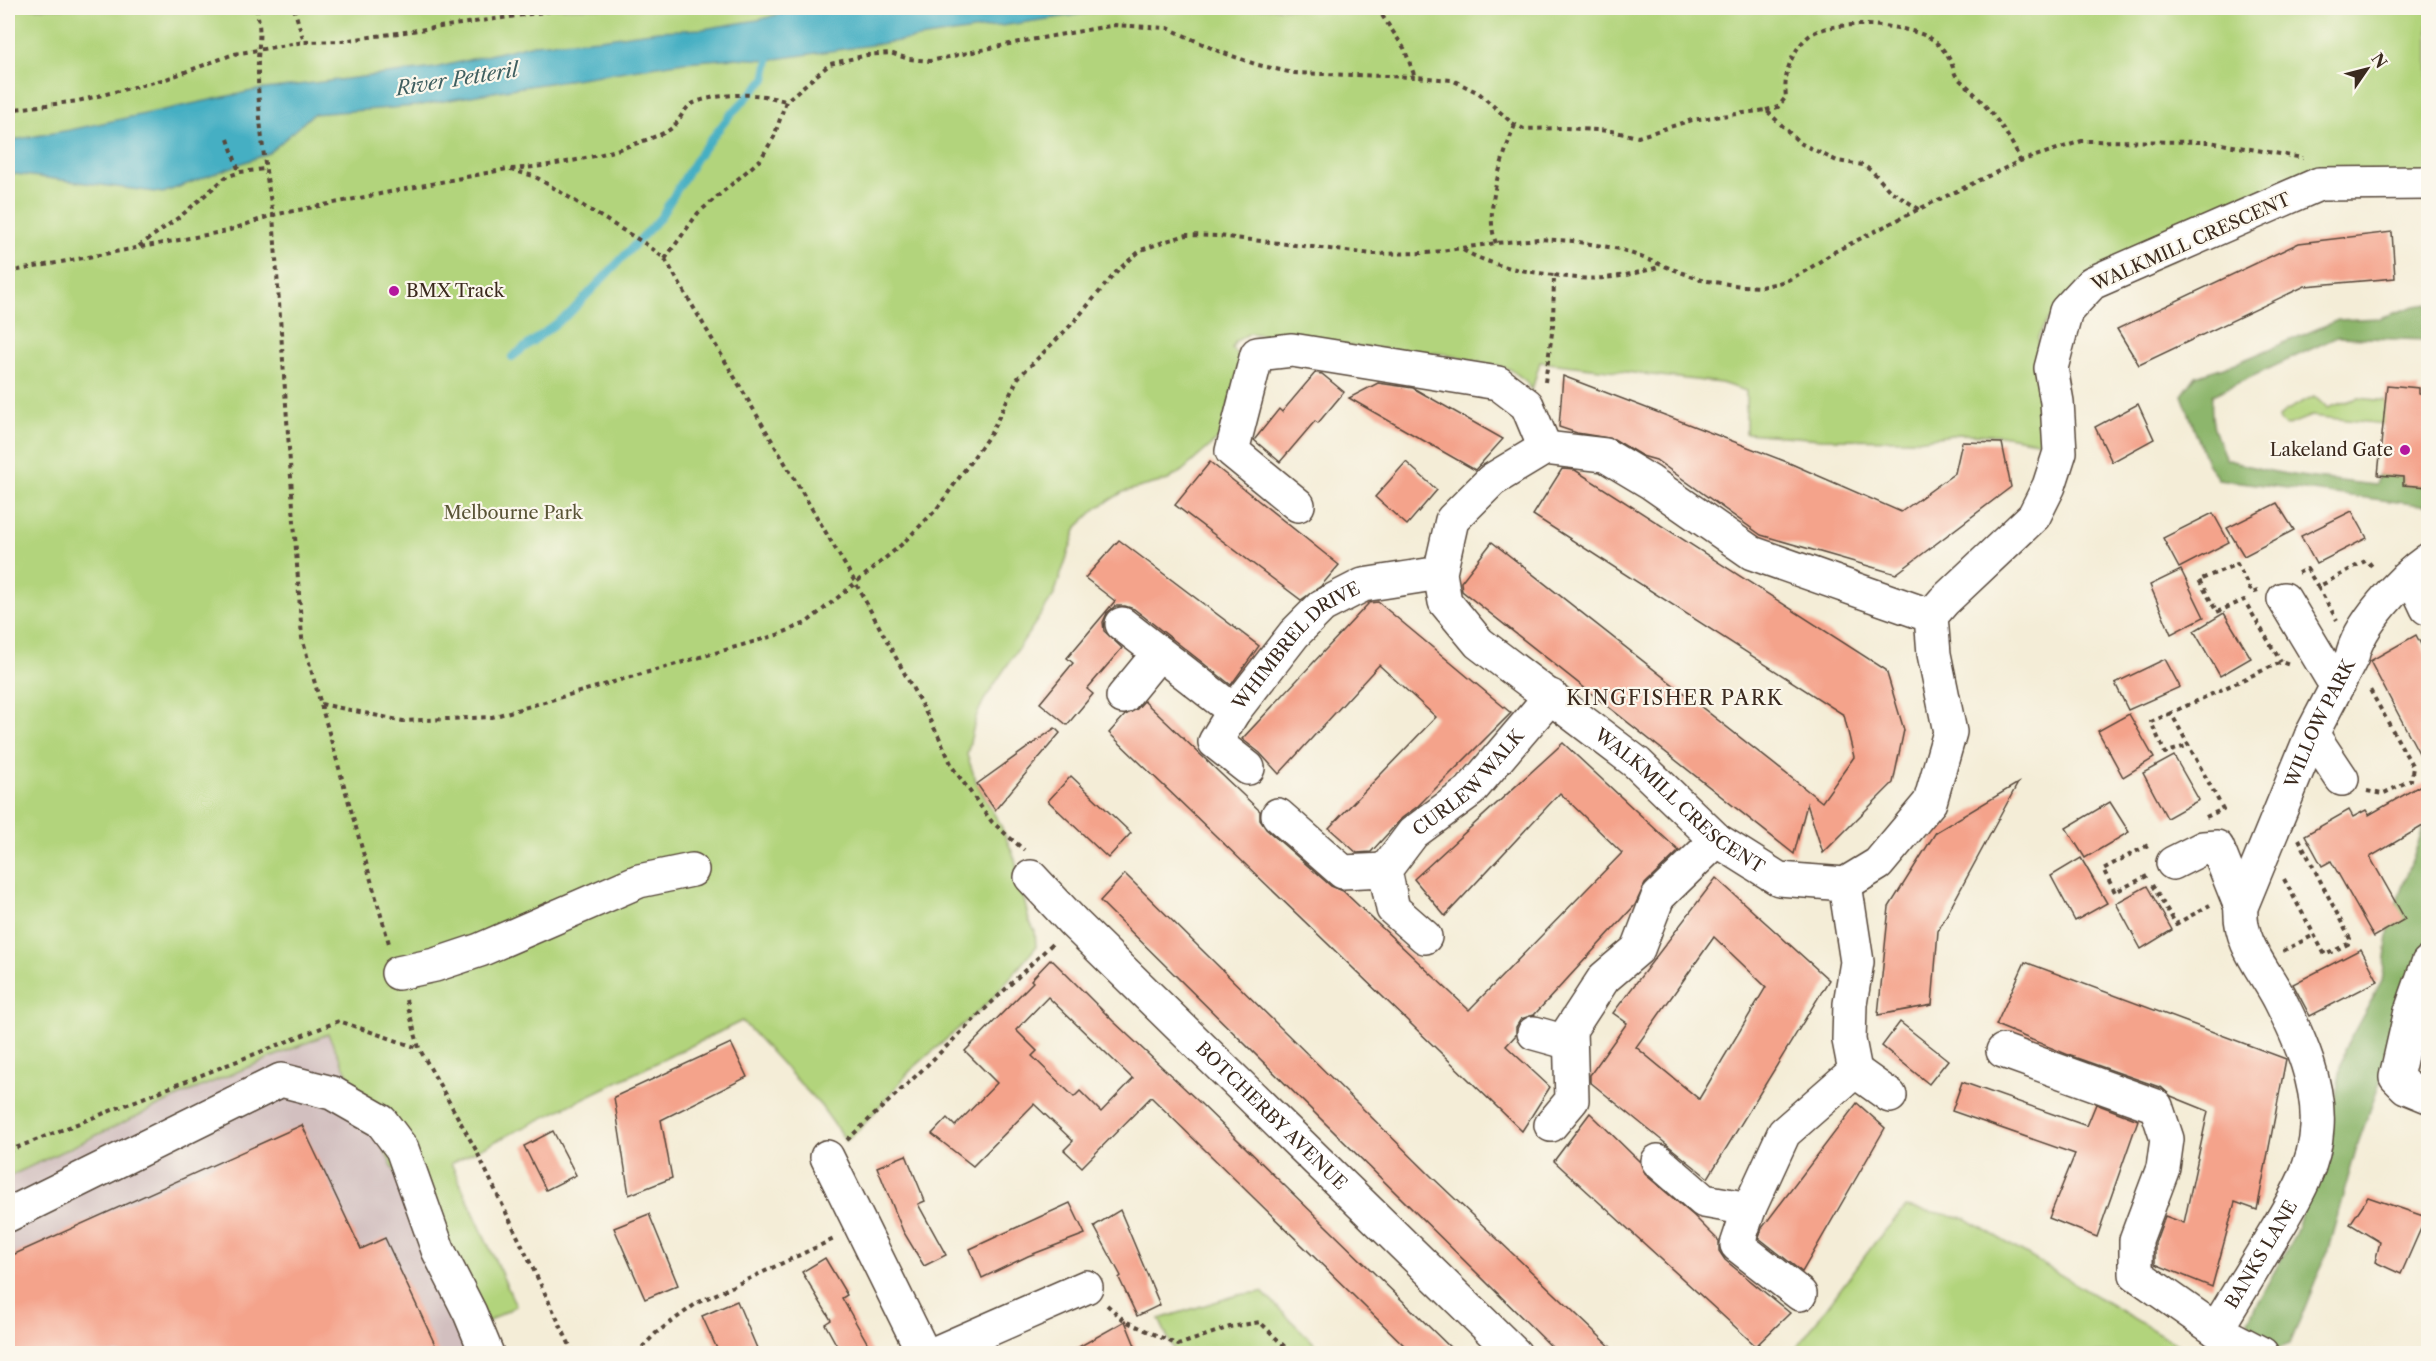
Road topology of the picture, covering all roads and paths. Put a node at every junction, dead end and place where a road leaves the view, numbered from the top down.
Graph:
1 (256, 8) edge
2 (294, 8) edge
3 (572, 8) edge
4 (1377, 8) edge
5 (304, 42) junction
6 (259, 50) junction
7 (1416, 77) junction
8 (786, 102) junction
9 (8, 110) edge
10 (1766, 110) junction
11 (1515, 125) junction
12 (228, 139) dead end
13 (2313, 160) dead end
14 (2020, 161) junction
15 (266, 168) junction
16 (507, 169) junction
17 (240, 172) junction
18 (2428, 183) edge
19 (1919, 208) junction
20 (273, 215) junction
21 (1496, 243) junction
22 (135, 248) junction
23 (1462, 249) junction
24 (665, 259) junction
25 (1660, 266) junction
26 (8, 272) edge
27 (1554, 275) junction
28 (1527, 405) junction
29 (1545, 448) junction
30 (1298, 505) dead end
31 (2420, 567) edge
32 (1440, 573) junction
33 (855, 582) junction
34 (2252, 593) dead end
35 (2284, 599) dead end
36 (2244, 600) dead end
37 (2427, 609) edge
38 (1931, 616) junction
39 (1122, 624) dead end
40 (1159, 653) junction
41 (2341, 672) junction
42 (1551, 696) junction
43 (1123, 697) dead end
44 (321, 704) junction
45 (1234, 711) junction
46 (2171, 713) junction
47 (2312, 735) junction
48 (2188, 745) junction
49 (1248, 768) dead end
50 (2342, 779) joint
51 (2283, 809) junction
52 (1278, 815) dead end
53 (2204, 818) dead end
54 (1717, 840) junction
55 (2267, 848) junction
56 (2173, 863) dead end
57 (692, 870) dead end
58 (1384, 870) junction
59 (1031, 877) joint
60 (1845, 884) junction
61 (2241, 907) junction
62 (1074, 922) junction
63 (1425, 937) dead end
64 (2428, 963) edge
65 (398, 973) junction
66 (1534, 1033) dead end
67 (1570, 1043) junction
68 (419, 1048) junction
69 (2003, 1050) dead end
70 (1855, 1071) junction
71 (1890, 1096) dead end
72 (2428, 1096) edge
73 (1551, 1125) dead end
74 (8, 1151) edge
75 (828, 1157) joint
76 (1658, 1161) dead end
77 (1749, 1209) junction
78 (8, 1215) edge
79 (861, 1226) junction
80 (1086, 1287) joint
81 (1800, 1294) dead end
82 (2216, 1330) junction
83 (487, 1353) edge
84 (574, 1353) edge
85 (636, 1353) edge
86 (924, 1353) edge
87 (933, 1353) edge
88 (1292, 1353) edge
89 (1515, 1353) edge
90 (2262, 1353) edge

1 - 6 path
2 - 5 path
3 - 5 path
4 - 7 path
5 - 6 path
6 - 9 path
6 - 15 path
7 - 8 path
7 - 11 path
8 - 16 path
8 - 24 path
10 - 11 path
10 - 14 path
10 - 19 path
11 - 21 path
12 - 17 path
13 - 14 path
14 - 19 path
15 - 17 path
15 - 20 path
16 - 20 path
16 - 24 path
17 - 22 path
18 - 38 street, WALKMILL CRESCENT
19 - 25 path
20 - 22 path
20 - 44 path
21 - 23 path
21 - 25 path
22 - 26 path
23 - 27 path
23 - 33 path
24 - 33 path
25 - 27 path
27 - 28 path
28 - 29 street
28 - 30 street
29 - 32 street, WALKMILL CRESCENT
29 - 38 street
31 - 37 street
31 - 41 street, WILLOW PARK
32 - 42 street, WALKMILL CRESCENT
32 - 45 street, WHIMBREL DRIVE
33 - 44 path
33 - 59 path
34 - 36 path
35 - 41 street
38 - 60 street
39 - 40 street
40 - 43 street
40 - 45 street
41 - 46 path
41 - 47 street, WILLOW PARK
41 - 50 path
42 - 54 street, WALKMILL CRESCENT
42 - 58 street, CURLEW WALK
44 - 65 path
45 - 49 street, WHIMBREL DRIVE
46 - 48 path
46 - 48 path
47 - 50 street
47 - 51 street, WILLOW PARK
48 - 53 path
51 - 55 street, WILLOW PARK
51 - 55 path
52 - 58 street
54 - 60 street, WALKMILL CRESCENT
54 - 67 street
55 - 61 street, WILLOW PARK
56 - 61 street
57 - 65 street
58 - 63 street
59 - 62 street, BOTCHERBY AVENUE
60 - 70 street
61 - 82 street, BANKS LANE
62 - 75 path
62 - 89 street, BOTCHERBY AVENUE
64 - 72 street
65 - 68 path
66 - 67 street
67 - 73 street
68 - 74 path
68 - 84 path
69 - 82 street
70 - 71 street
70 - 77 street
75 - 79 street
76 - 77 street
77 - 81 street
78 - 83 street
79 - 85 path
79 - 86 street
80 - 87 street
80 - 88 path
82 - 90 street, BANKS LANE

